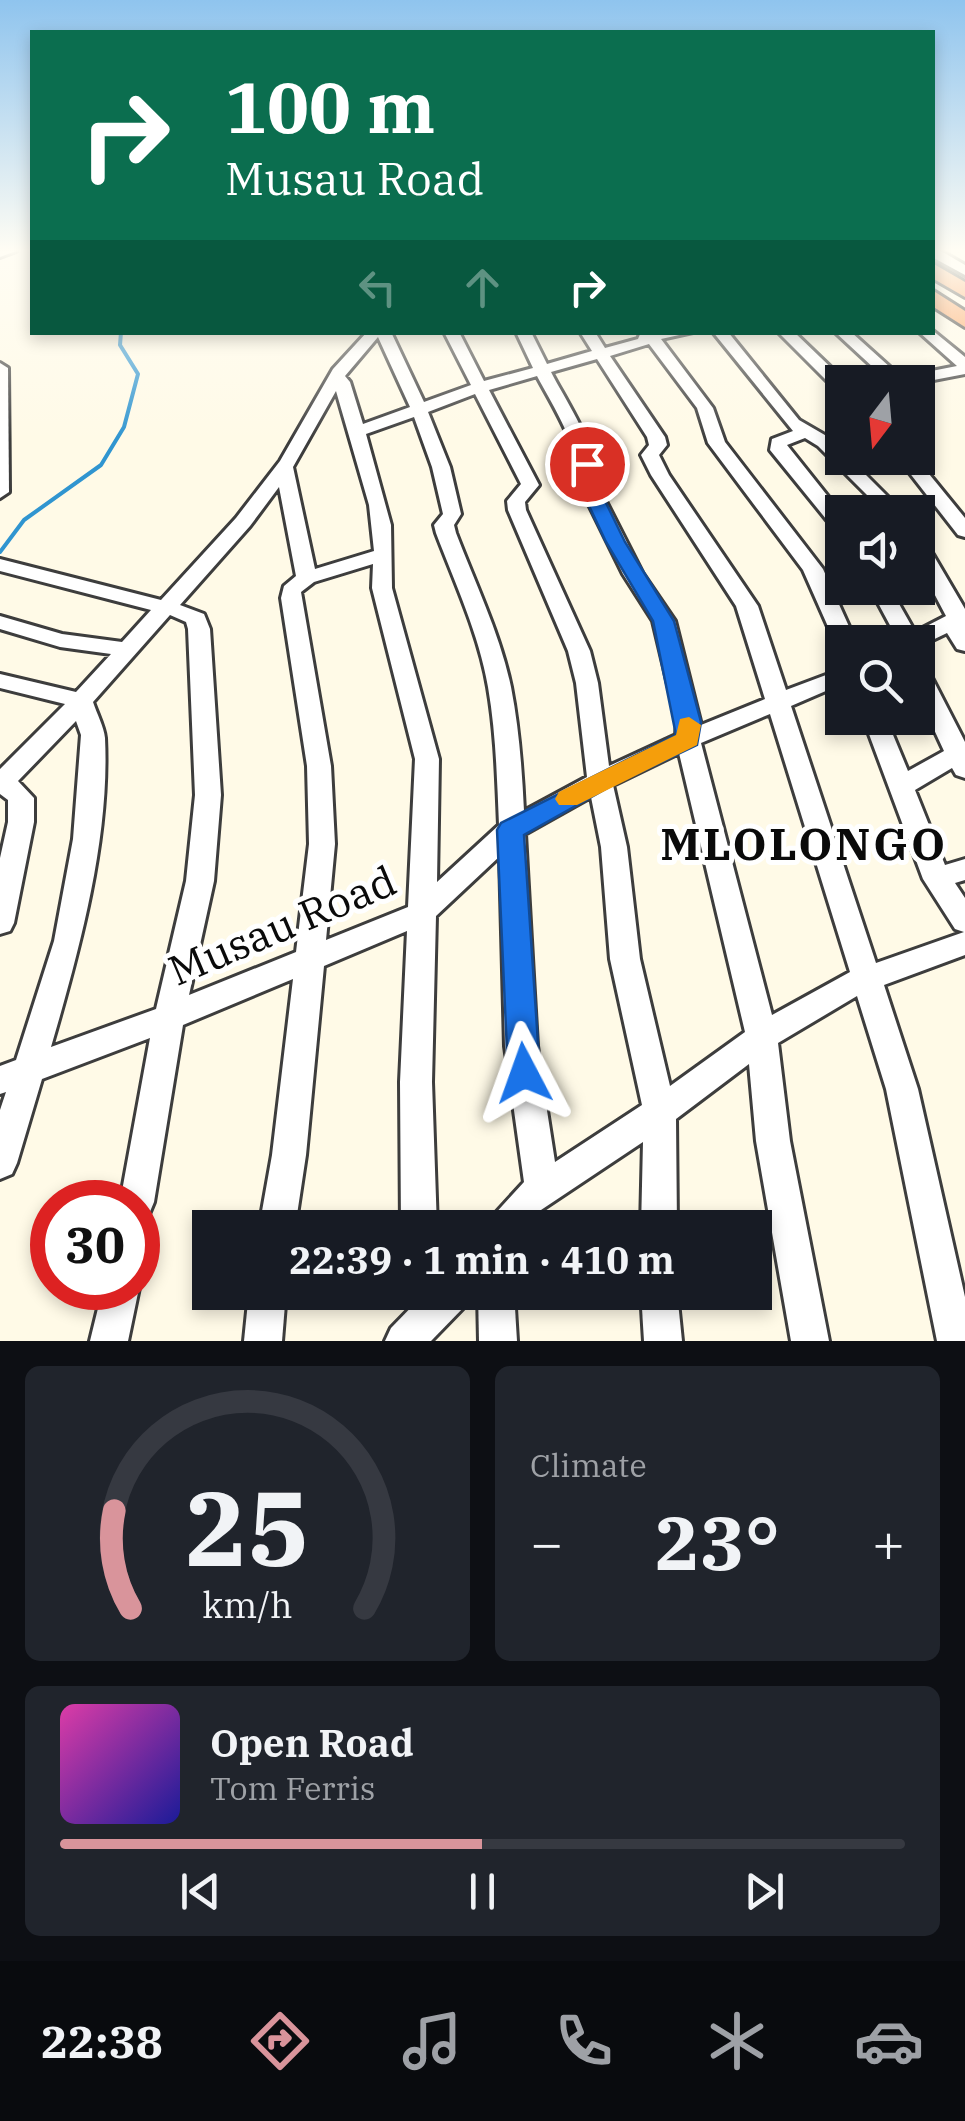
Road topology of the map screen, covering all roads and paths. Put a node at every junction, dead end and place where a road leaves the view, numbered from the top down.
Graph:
1 (935, 326) edge
2 (376, 335) edge
3 (381, 335) edge
4 (452, 335) edge
5 (524, 335) edge
6 (648, 335) edge
7 (650, 335) edge
8 (722, 335) edge
9 (788, 335) edge
10 (845, 335) edge
11 (929, 335) edge
12 (595, 343) edge
13 (965, 346) edge
14 (879, 365) edge
15 (965, 367) edge
16 (0, 368) edge
17 (542, 370) junction
18 (825, 371) edge
19 (935, 374) edge
20 (336, 378) junction
21 (478, 388) junction
22 (418, 407) junction
23 (356, 432) junction
24 (802, 432) junction
25 (284, 467) junction
26 (922, 475) edge
27 (0, 492) edge
28 (877, 495) edge
29 (825, 506) edge
30 (962, 520) edge
31 (382, 555) junction
32 (6, 566) edge
33 (935, 577) edge
34 (306, 578) junction
35 (162, 609) junction
36 (958, 618) edge
37 (0, 622) edge
38 (837, 625) edge
39 (935, 630) edge
40 (965, 644) edge
41 (126, 649) junction
42 (0, 681) edge
43 (825, 683) edge
44 (81, 701) junction
45 (780, 703) junction
46 (935, 704) edge
47 (882, 735) edge
48 (688, 739) junction
49 (963, 758) edge
50 (602, 780) junction
51 (0, 784) edge
52 (902, 786) junction
53 (510, 830) junction
54 (965, 869) edge
55 (937, 879) junction
56 (420, 914) junction
57 (965, 922) edge
58 (0, 923) edge
59 (965, 943) edge
60 (311, 958) junction
61 (867, 978) junction
62 (169, 1017) junction
63 (762, 1037) junction
64 (31, 1068) junction
65 (0, 1080) edge
66 (660, 1112) junction
67 (0, 1164) edge
68 (141, 1180) edge
69 (542, 1189) junction
70 (279, 1210) edge
71 (419, 1210) edge
72 (523, 1210) edge
73 (659, 1210) edge
74 (117, 1310) edge
75 (266, 1310) edge
76 (432, 1310) edge
77 (497, 1310) edge
78 (660, 1310) edge
79 (110, 1341) edge
80 (263, 1341) edge
81 (404, 1341) edge
82 (498, 1341) edge
83 (662, 1341) edge
84 (810, 1341) edge
85 (956, 1341) edge

1 - 13 highway
2 - 20 street
3 - 22 street
4 - 21 street
5 - 17 street
6 - 12 street
7 - 38 street
8 - 24 street
9 - 18 street
10 - 14 street
11 - 15 street
12 - 17 street
12 - 45 street
15 - 19 street
16 - 27 street
17 - 21 street
17 - 48 street
20 - 23 street
20 - 25 street
21 - 22 street
21 - 50 street
22 - 23 street
22 - 53 street
23 - 31 street
24 - 28 street
24 - 29 street
25 - 34 street
25 - 35 street
26 - 30 street
31 - 34 street
31 - 56 street
32 - 35 street
33 - 36 street
34 - 60 street
35 - 41 street
35 - 62 street
36 - 39 street
36 - 40 street
37 - 41 street
41 - 44 street
42 - 44 street
43 - 45 street, Musau Road
44 - 51 street
44 - 64 street
45 - 48 street, Musau Road
45 - 61 street
46 - 49 street
47 - 52 street
48 - 50 street, Musau Road
48 - 63 street
49 - 52 street
50 - 53 street, Musau Road
50 - 66 street
51 - 58 street
52 - 55 street
53 - 56 street, Musau Road
53 - 69 street
54 - 55 street
55 - 57 street
56 - 60 street, Musau Road
56 - 71 street
59 - 61 street
60 - 62 street, Musau Road
60 - 70 street
61 - 63 street
61 - 85 street
62 - 64 street, Musau Road
62 - 68 street
63 - 66 street
63 - 84 street
64 - 65 street, Musau Road
64 - 67 street
66 - 69 street
66 - 73 street
69 - 72 street
74 - 79 street
75 - 80 street
76 - 81 street
77 - 82 street
78 - 83 street

